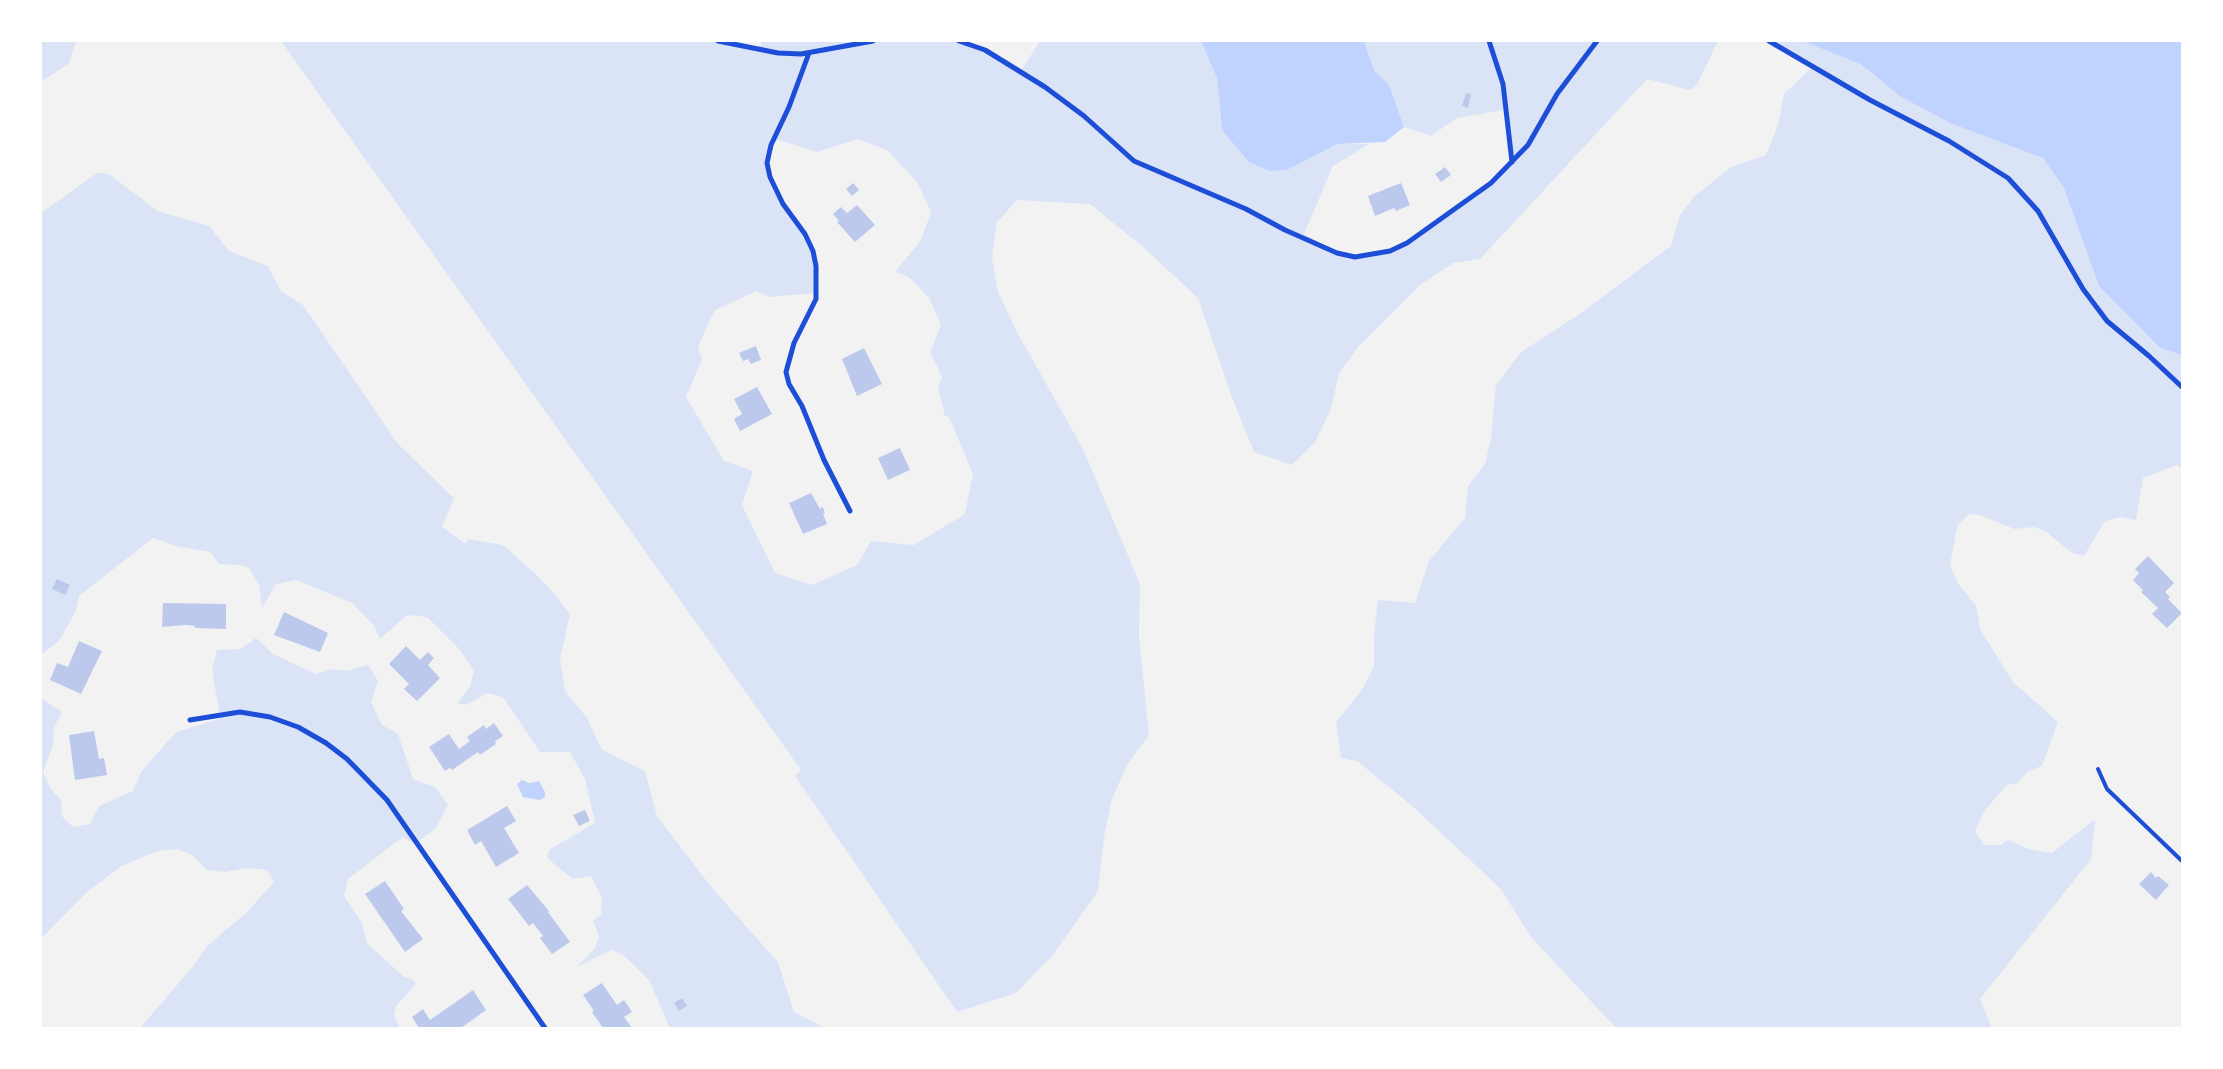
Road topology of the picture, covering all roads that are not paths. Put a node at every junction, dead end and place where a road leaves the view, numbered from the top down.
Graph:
1 (718, 41) edge
2 (873, 41) edge
3 (959, 41) edge
4 (1490, 41) edge
5 (1597, 41) edge
6 (1769, 41) edge
7 (809, 53) junction
8 (1512, 162) junction
9 (2182, 387) edge
10 (850, 511) dead end
11 (190, 720) dead end
12 (2098, 768) dead end
13 (2182, 861) edge
14 (545, 1028) edge

1 - 7 street
2 - 7 street
3 - 8 street
4 - 8 street
5 - 8 street
6 - 9 street
7 - 10 street
11 - 14 street
12 - 13 lane

